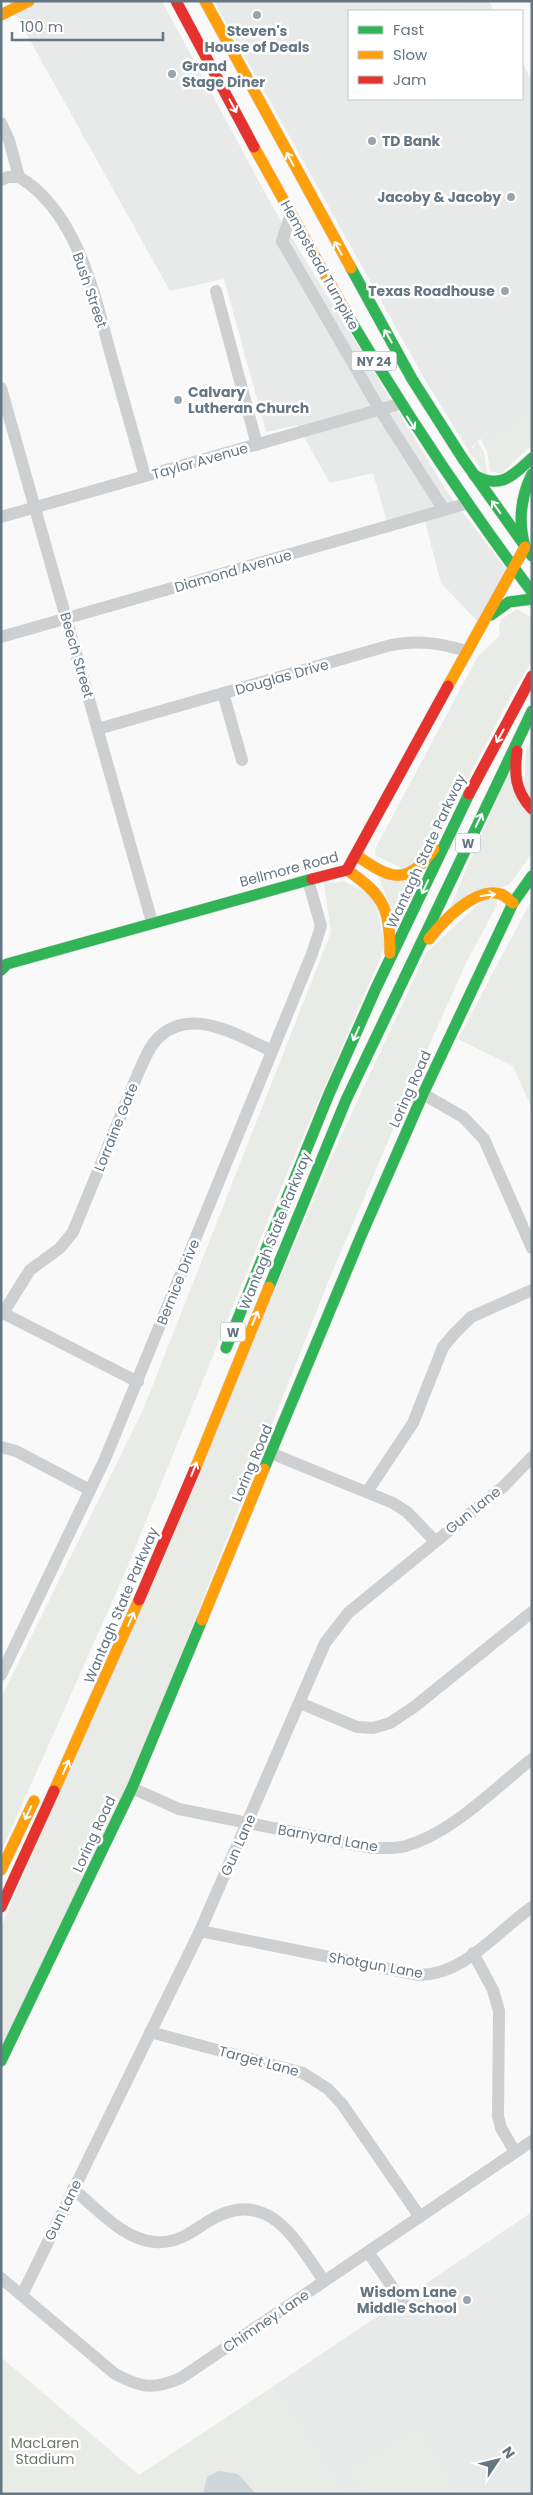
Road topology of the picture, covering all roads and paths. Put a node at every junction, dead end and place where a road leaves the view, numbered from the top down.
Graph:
1 (29, 1) edge
2 (176, 1) edge
3 (205, 1) edge
4 (1, 15) edge
5 (1, 123) edge
6 (19, 177) junction
7 (1, 180) edge
8 (291, 214) junction
9 (216, 291) dead end
10 (340, 304) junction
11 (412, 379) junction
12 (1, 388) edge
13 (399, 404) junction
14 (380, 410) junction
15 (257, 444) junction
16 (532, 458) edge
17 (532, 474) edge
18 (474, 475) junction
19 (145, 476) junction
20 (465, 504) junction
21 (35, 508) junction
22 (444, 510) junction
23 (1, 517) edge
24 (528, 551) edge
25 (513, 568) junction
26 (532, 592) edge
27 (532, 599) edge
28 (66, 618) junction
29 (479, 629) junction
30 (1, 637) edge
31 (467, 651) junction
32 (532, 676) edge
33 (223, 694) junction
34 (532, 711) edge
35 (98, 729) junction
36 (520, 735) junction
37 (242, 760) dead end
38 (468, 795) junction
39 (532, 809) edge
40 (356, 855) junction
41 (348, 870) junction
42 (532, 876) edge
43 (308, 880) junction
44 (513, 903) junction
45 (152, 922) junction
46 (389, 962) junction
47 (1, 970) edge
48 (405, 975) junction
49 (272, 1051) junction
50 (423, 1094) junction
51 (532, 1248) edge
52 (532, 1290) edge
53 (2, 1313) edge
54 (222, 1360) dead end
55 (138, 1382) junction
56 (1, 1447) edge
57 (273, 1454) junction
58 (532, 1457) edge
59 (90, 1490) junction
60 (367, 1492) junction
61 (435, 1541) junction
62 (532, 1612) edge
63 (3, 1669) edge
64 (300, 1703) junction
65 (532, 1759) edge
66 (132, 1788) junction
67 (39, 1790) dead end
68 (248, 1824) junction
69 (1, 1870) edge
70 (1, 1907) edge
71 (532, 1907) edge
72 (200, 1931) junction
73 (473, 1953) junction
74 (150, 2032) junction
75 (1, 2061) edge
76 (532, 2141) edge
77 (515, 2152) junction
78 (73, 2189) junction
79 (420, 2217) junction
80 (368, 2252) junction
81 (1, 2278) edge
82 (324, 2281) junction
83 (22, 2295) junction
84 (404, 2304) dead end

1 - 4 main road
2 -> 8 main road, Hempstead Turnpike / NY 24
11 -> 3 main road, Hempstead Turnpike / NY 24
5 - 6 street
6 - 7 street
6 - 19 street, Bush Street
8 - 10 main road, Hempstead Turnpike / NY 24
8 - 14 street, Hempstead Turnpike
9 - 15 street
10 - 11 main road
10 - 13 main road, Hempstead Turnpike / NY 24
11 - 18 main road, Hempstead Turnpike / NY 24
12 - 21 street, Beech Street
13 - 14 street, Taylor Avenue
13 -> 20 main road, Hempstead Turnpike / NY 24
14 - 15 street, Taylor Avenue
14 - 22 street, Hempstead Turnpike
15 - 19 street, Taylor Avenue
16 - 18 main road
17 - 24 main road
24 -> 18 main road, Hempstead Turnpike / NY 24
19 - 21 street, Taylor Avenue
20 - 22 street, Diamond Avenue
20 - 25 main road, Hempstead Turnpike / NY 24
21 - 23 street, Taylor Avenue
21 - 28 street, Beech Street
22 - 28 street, Diamond Avenue
24 - 25 main road, Bellmore Road
25 - 26 main road, Hempstead Turnpike / NY 24
25 - 29 main road, Bellmore Road
27 - 29 main road
28 - 30 street, Diamond Avenue
28 - 35 street, Beech Street
29 - 31 main road, Bellmore Road
31 - 33 street, Douglas Drive
31 - 40 main road, Bellmore Road
32 -> 38 main road, Wantagh State Parkway / W
33 - 35 street, Douglas Drive
33 - 37 street
34 - 36 main road, Wantagh State Parkway / W
35 - 45 street, Beech Street
36 - 39 main road
48 -> 36 main road, Wantagh State Parkway / W
38 - 40 main road
38 -> 46 main road, Wantagh State Parkway / W
40 - 41 main road, Bellmore Road
41 - 43 main road, Bellmore Road
41 - 46 main road
42 - 44 main road, Loring Road
43 - 45 main road, Bellmore Road
43 - 49 street, Bernice Drive
48 -> 44 main road
44 - 50 main road, Loring Road
45 - 47 main road, Bellmore Road
46 -> 54 main road, Wantagh State Parkway / W
70 -> 48 main road, Wantagh State Parkway / W
49 - 53 street, Lorraine Gate
49 - 55 street, Bernice Drive
50 - 51 street
50 - 57 main road, Loring Road
52 - 60 street
53 - 55 street
55 - 59 street, Bernice Drive
56 - 59 street
57 - 60 street
57 - 66 main road, Loring Road
58 - 61 street, Gun Lane
59 - 63 street, Bernice Drive
60 - 61 street
61 - 64 street, Gun Lane
62 - 64 street
64 - 68 street, Gun Lane
65 - 68 street, Barnyard Lane
66 - 68 street, Barnyard Lane
66 - 75 main road, Loring Road
67 -> 69 main road
68 - 72 street, Gun Lane
71 - 73 street, Shotgun Lane
72 - 73 street, Shotgun Lane
72 - 74 street, Gun Lane
73 - 77 street
74 - 78 street, Gun Lane
74 - 79 street, Target Lane
76 - 77 street, Chimney Lane
77 - 79 street, Chimney Lane
78 - 82 street
78 - 83 street, Gun Lane
79 - 80 street, Chimney Lane
80 - 82 street, Chimney Lane
80 - 84 street
81 - 83 street, Chimney Lane
82 - 83 street, Chimney Lane

